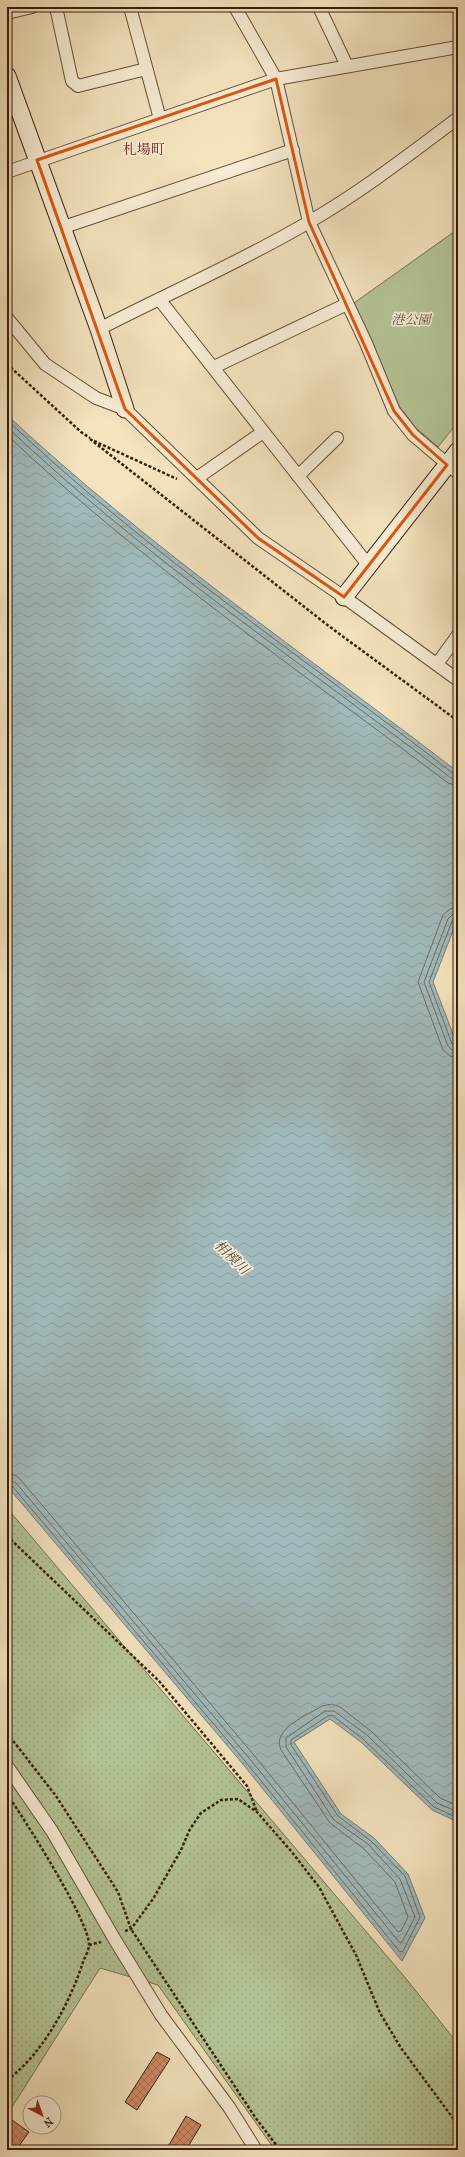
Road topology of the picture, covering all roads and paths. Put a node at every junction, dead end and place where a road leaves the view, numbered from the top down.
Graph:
1 (32, 7) edge
2 (56, 7) edge
3 (130, 7) edge
4 (235, 7) edge
5 (319, 7) edge
6 (7, 13) edge
7 (458, 47) edge
8 (347, 66) junction
9 (146, 69) junction
10 (7, 76) edge
11 (276, 79) junction
12 (458, 118) edge
13 (160, 119) junction
14 (293, 150) junction
15 (37, 160) junction
16 (7, 172) edge
17 (310, 222) junction
18 (61, 228) junction
19 (159, 299) junction
20 (347, 304) junction
21 (7, 318) edge
22 (99, 329) junction
23 (7, 364) edge
24 (214, 367) junction
25 (126, 409) junction
26 (263, 432) junction
27 (338, 438) dead end
28 (90, 439) junction
29 (458, 451) edge
30 (453, 469) edge
31 (298, 476) junction
32 (199, 480) junction
33 (369, 566) junction
34 (344, 597) junction
35 (458, 635) edge
36 (437, 664) junction
37 (458, 680) edge
38 (458, 721) edge
39 (7, 1536) edge
40 (7, 1733) edge
41 (7, 1766) edge
42 (7, 1794) edge
43 (257, 1812) junction
44 (131, 1929) junction
45 (124, 1932) dead end
46 (103, 1941) dead end
47 (89, 1945) junction
48 (7, 2080) edge
49 (458, 2125) edge
50 (256, 2150) edge
51 (280, 2150) edge

1 - 6 street
2 - 9 street
3 - 9 street
4 - 11 street
5 - 8 street
7 - 8 street
8 - 11 street
9 - 13 street
10 - 15 street
11 - 13 street
11 - 14 street
12 - 17 street
13 - 15 street
14 - 17 street
14 - 18 street
15 - 16 street
15 - 18 street
17 - 19 street
17 - 20 street
18 - 22 street
19 - 22 street
19 - 24 street
20 - 24 street
20 - 30 street
21 - 25 street
22 - 25 street
23 - 28 path
24 - 26 street
25 - 32 street
26 - 31 street
26 - 32 street
27 - 31 street
28 - 32 path
28 - 38 path
29 - 30 street
30 - 33 street
31 - 33 street
32 - 34 street
33 - 34 street
34 - 36 street
35 - 36 street
36 - 37 street
39 - 43 path
40 - 44 path
41 - 50 street
42 - 47 path
43 - 44 path
43 - 49 path
44 - 45 path
44 - 51 path
46 - 47 path
47 - 48 path

